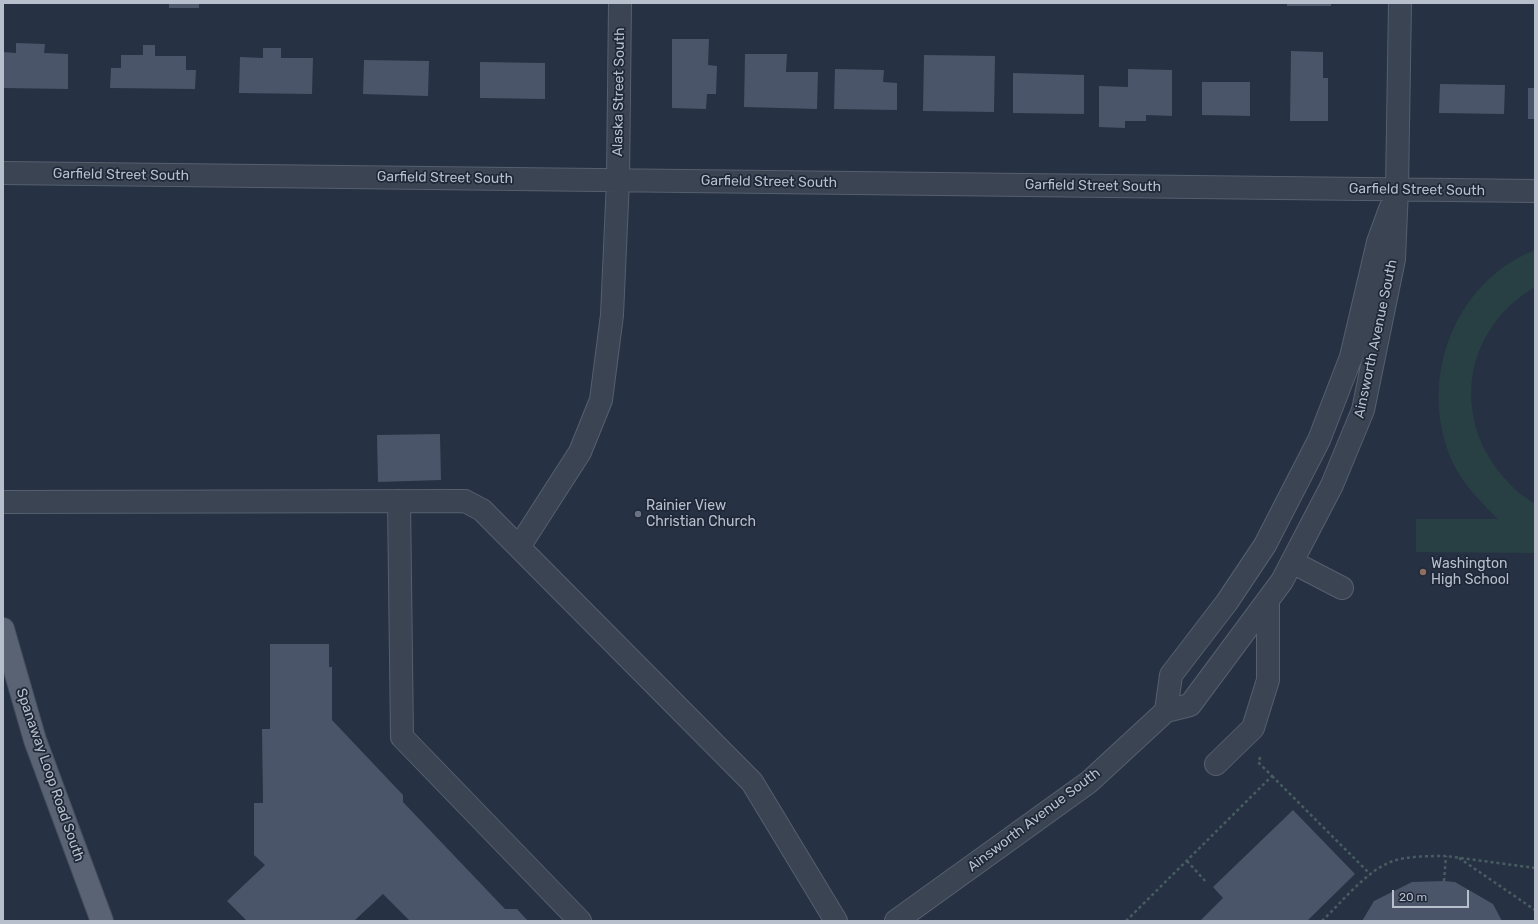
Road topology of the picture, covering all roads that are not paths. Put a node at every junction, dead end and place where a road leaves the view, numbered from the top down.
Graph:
1 (620, 3) edge
2 (1400, 3) edge
3 (3, 173) edge
4 (618, 180) junction
5 (1397, 189) junction
6 (1535, 191) edge
7 (399, 501) junction
8 (3, 502) edge
9 (519, 546) junction
10 (1292, 562) junction
11 (1342, 588) dead end
12 (1268, 600) junction
13 (3, 629) edge
14 (1166, 711) junction
15 (1216, 764) dead end
16 (102, 921) edge
17 (580, 921) edge
18 (836, 921) edge
19 (896, 921) edge

1 - 4 street, Alaska Street South
2 - 5 street, Ainsworth Avenue South
3 - 4 street, Garfield Street South
4 - 5 street, Garfield Street South
4 - 9 street, Alaska Street South
5 - 6 street, Garfield Street South
5 - 10 street, Ainsworth Avenue South
5 - 14 street, Ainsworth Avenue South
7 - 8 street
7 - 9 street
7 - 17 street
9 - 18 street
10 - 11 street
10 - 12 street, Ainsworth Avenue South
12 - 14 street, Ainsworth Avenue South
12 - 15 street
13 - 16 main road, Spanaway Loop Road South
14 - 19 street, Ainsworth Avenue South

